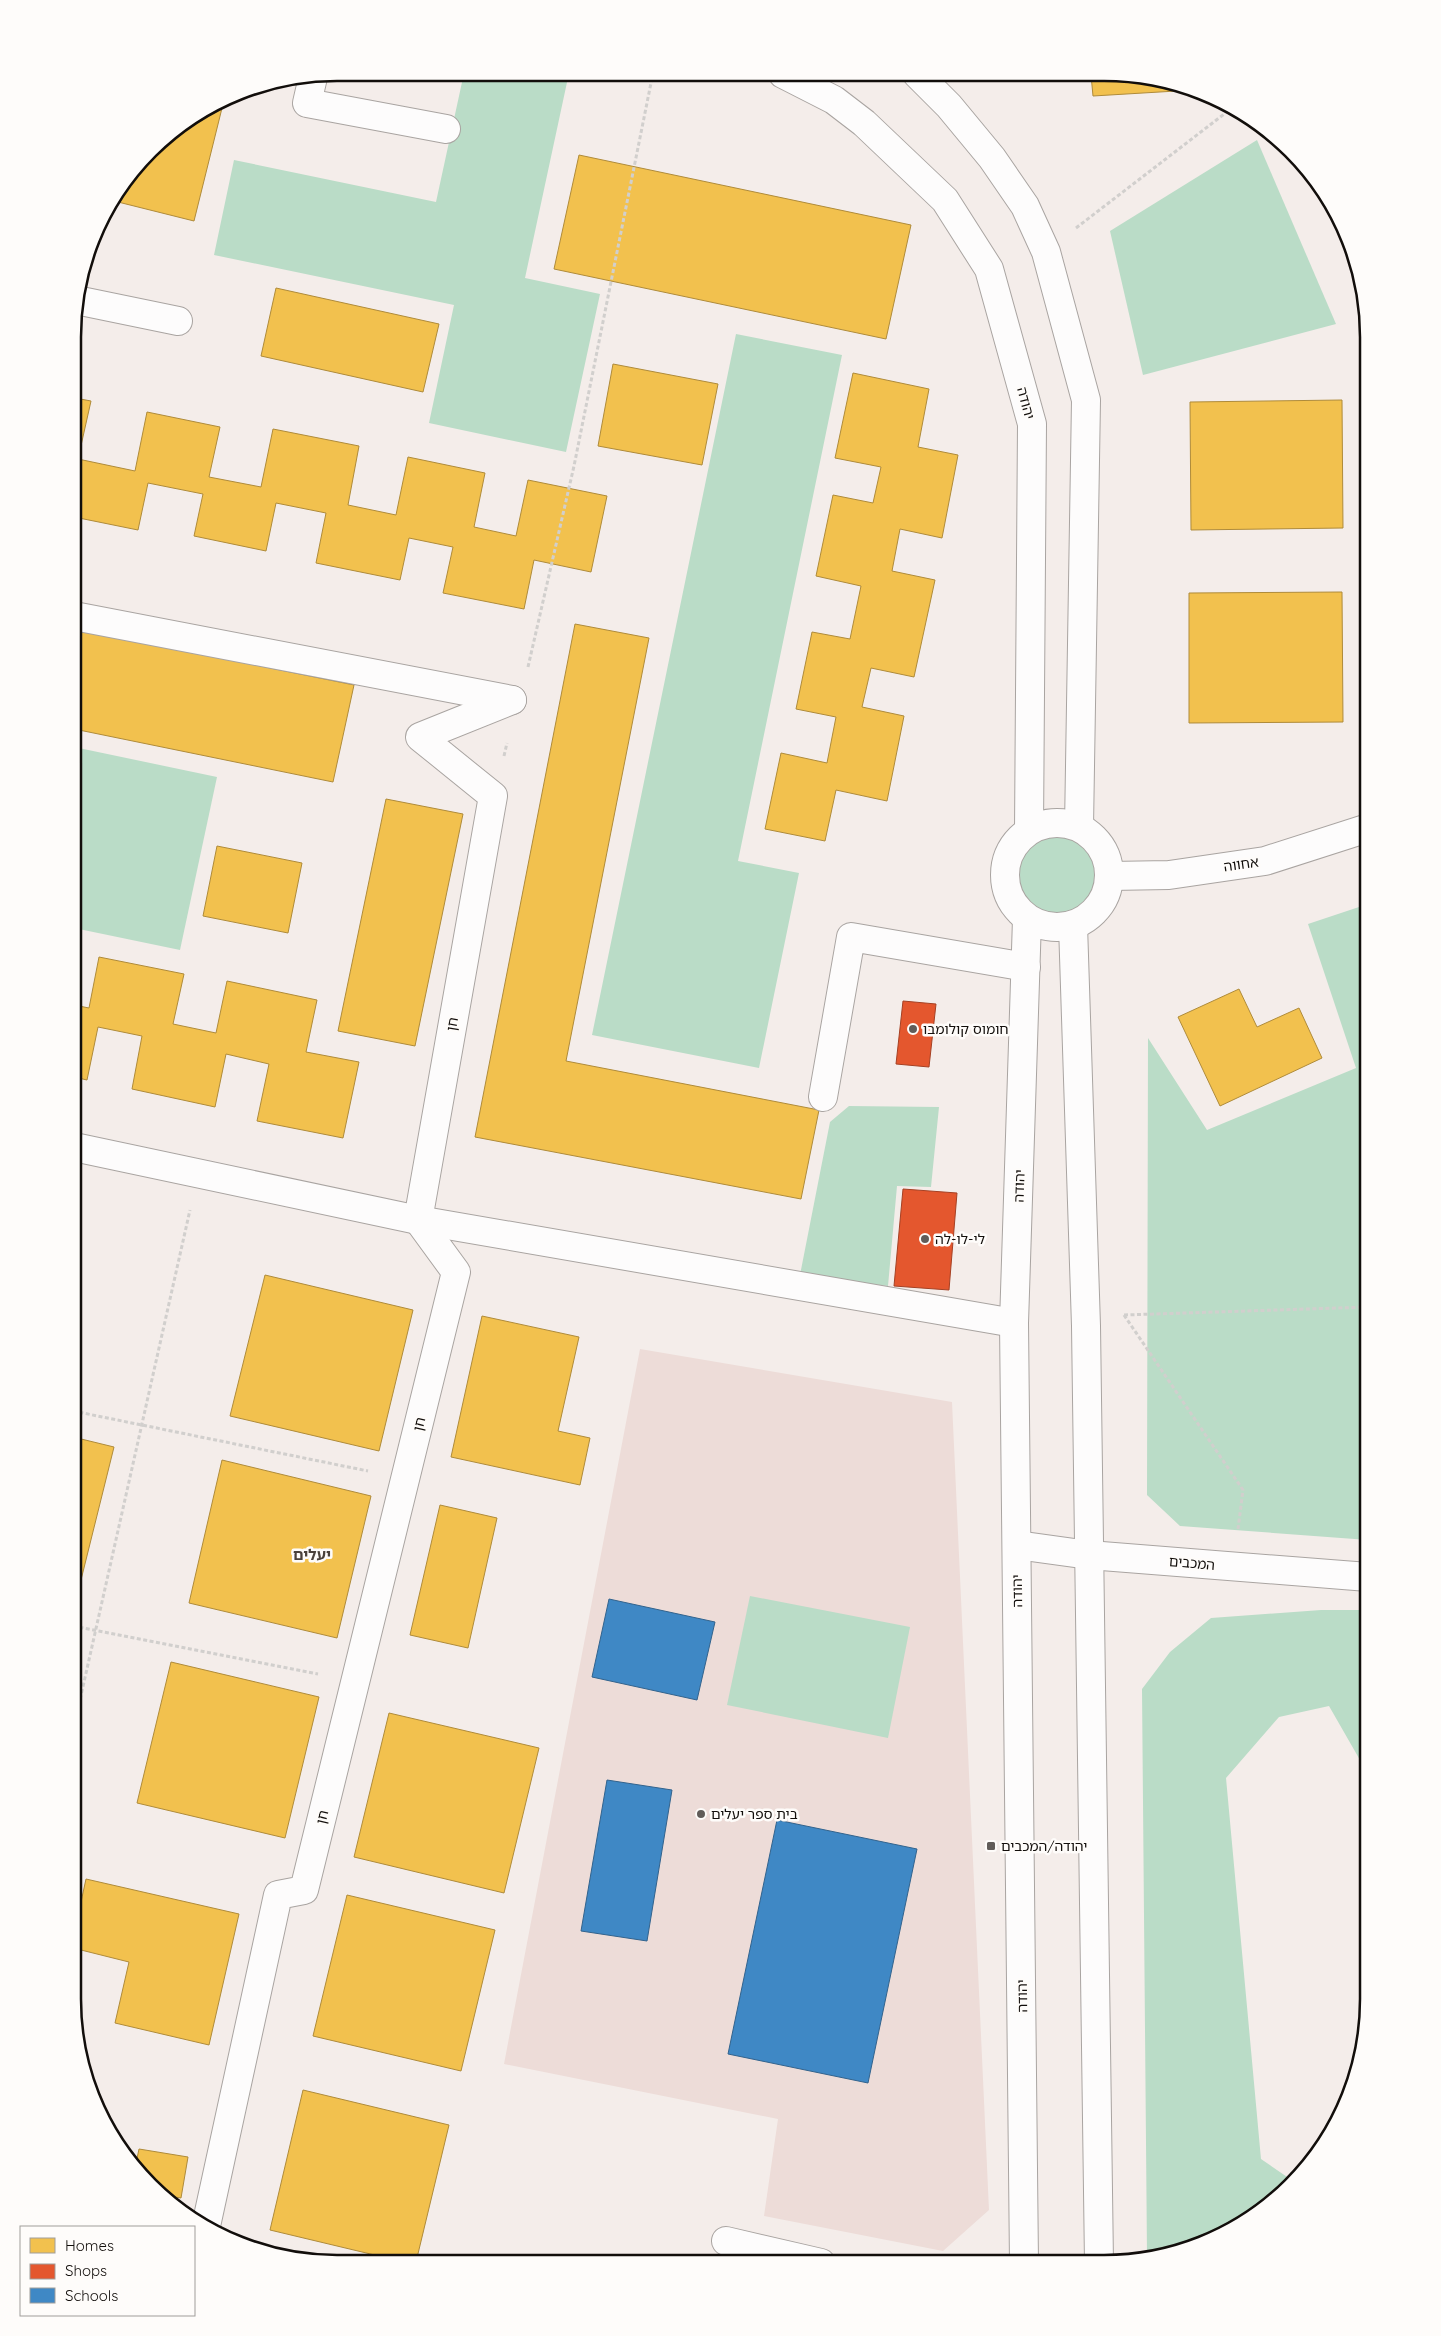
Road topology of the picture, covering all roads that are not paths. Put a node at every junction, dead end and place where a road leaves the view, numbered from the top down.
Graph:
1 (797, 81) edge
2 (924, 81) edge
3 (312, 83) edge
4 (446, 129) dead end
5 (83, 302) edge
6 (178, 321) dead end
7 (81, 617) edge
8 (1079, 827) junction
9 (1029, 830) junction
10 (1360, 831) edge
11 (1110, 876) junction
12 (1027, 919) junction
13 (1073, 925) junction
14 (1026, 967) junction
15 (823, 1097) dead end
16 (81, 1149) edge
17 (418, 1220) junction
18 (1014, 1323) junction
19 (1017, 1545) junction
20 (1089, 1555) junction
21 (1360, 1576) edge
22 (207, 2219) edge
23 (726, 2242) dead end
24 (785, 2255) edge
25 (1024, 2255) edge
26 (1099, 2255) edge

1 - 9 street, יהודה
2 - 8 street
3 - 4 street
5 - 6 street
7 - 17 street, חן
8 - 9 street
8 - 11 street
9 - 12 street
10 - 11 street, אחווה
11 - 13 street
12 - 13 street
12 - 14 street, יהודה
13 - 20 street
14 - 15 street
14 - 18 street, יהודה
16 - 17 street
17 - 18 street
17 - 22 street, חן
18 - 19 street, יהודה
19 - 20 street, המכבים
19 - 25 street, יהודה
20 - 21 street, המכבים
20 - 26 street
23 - 24 street

